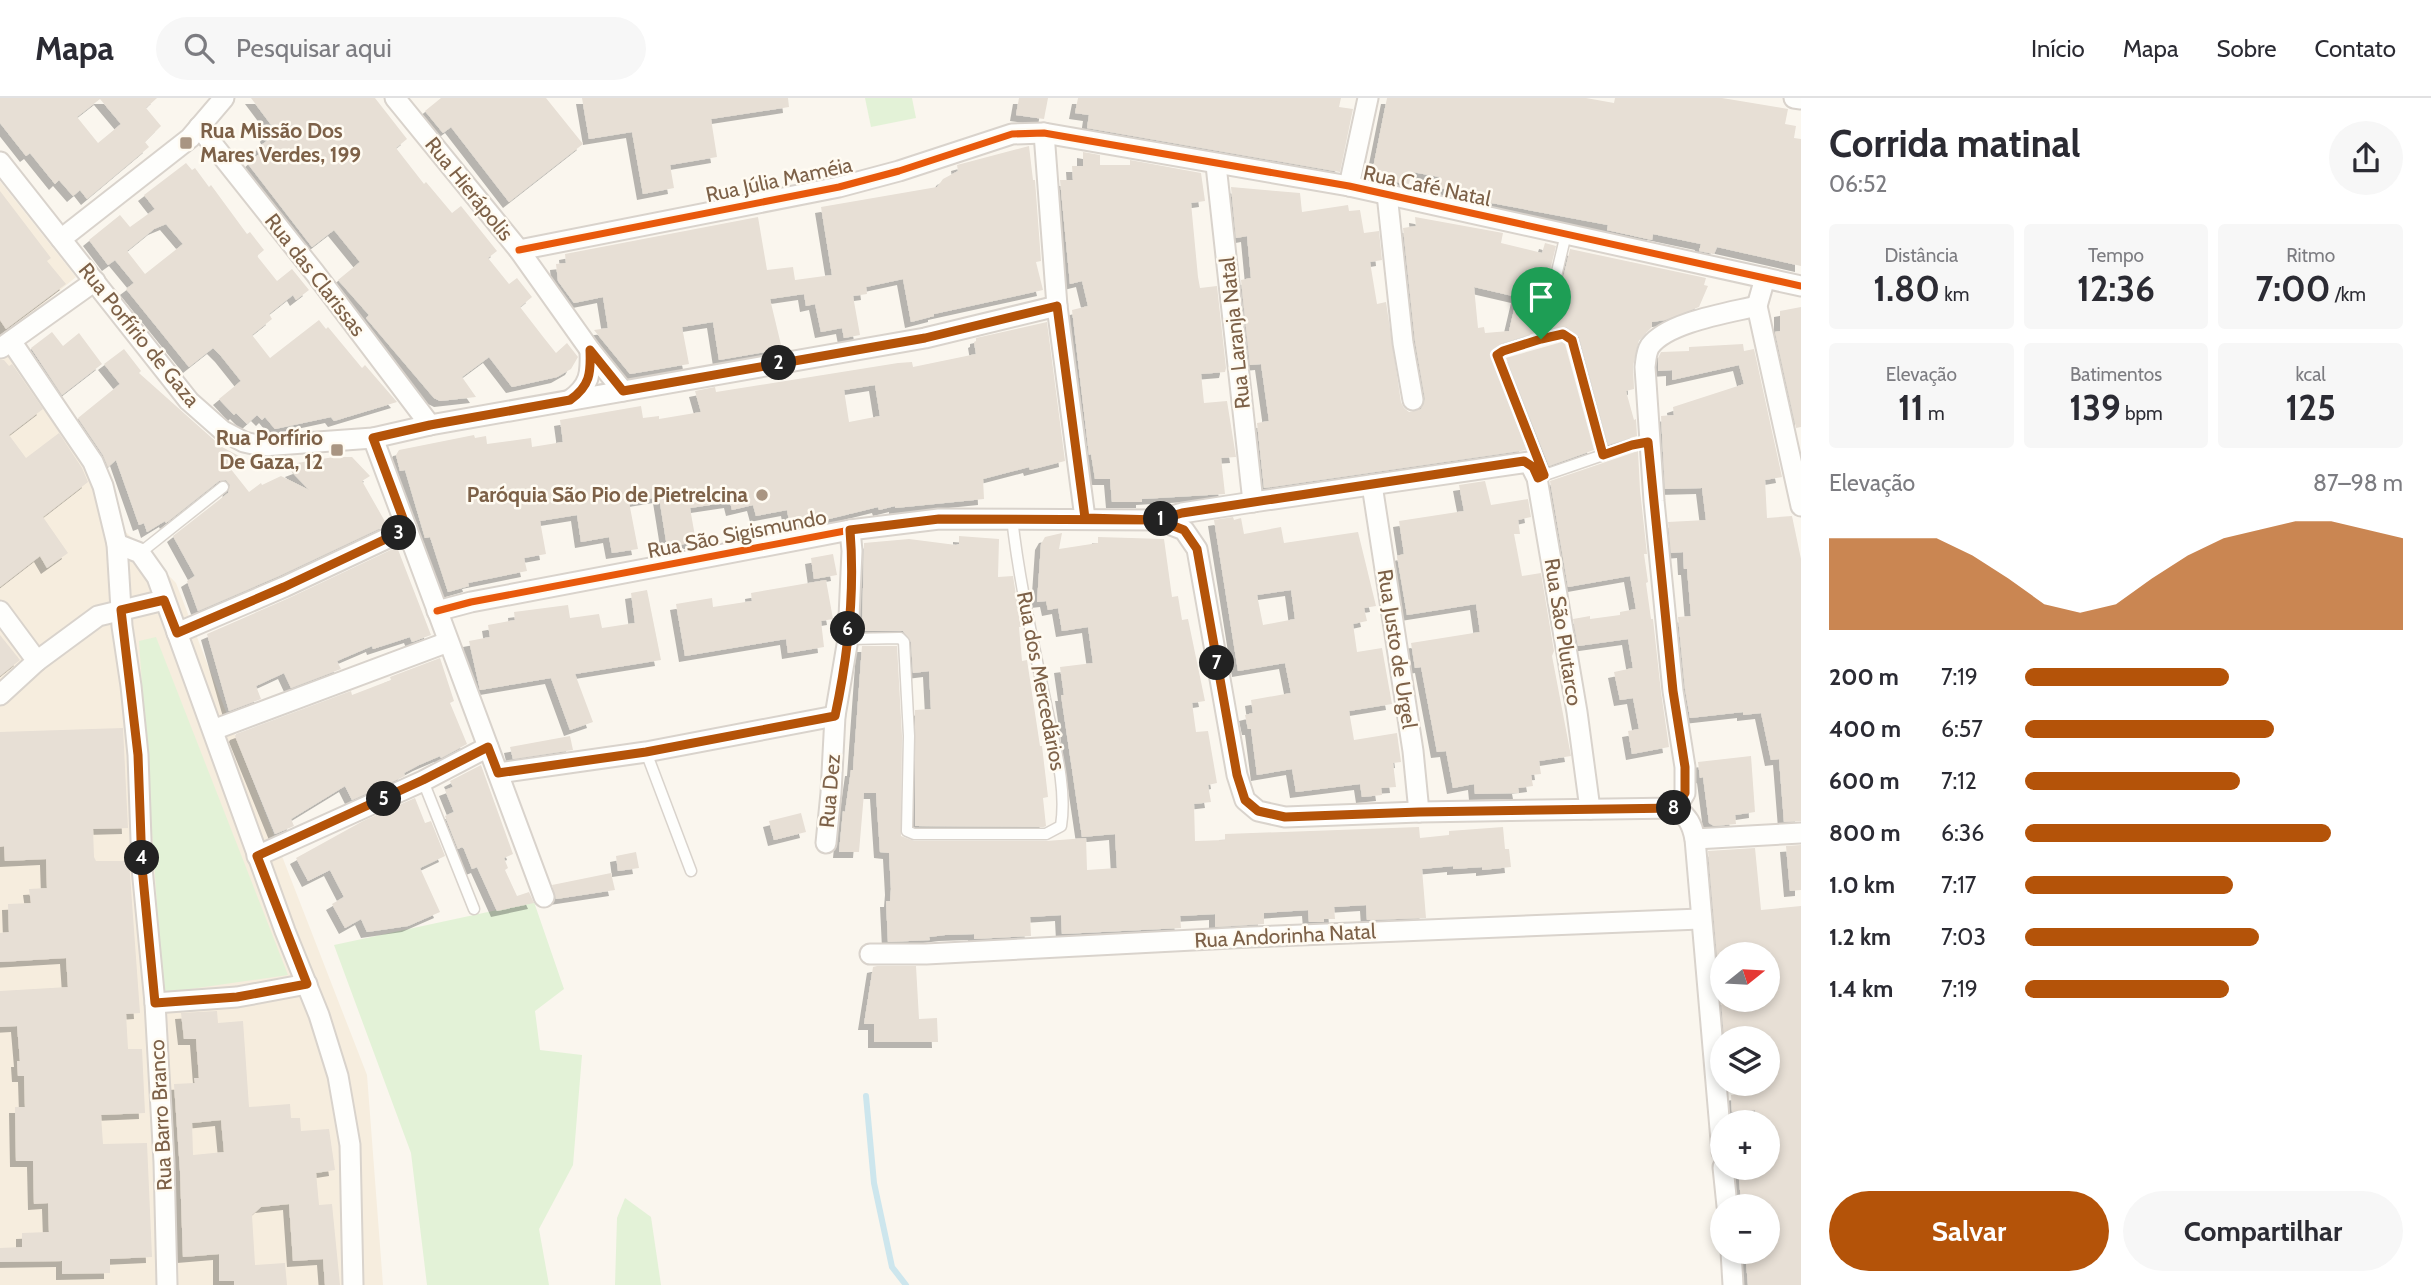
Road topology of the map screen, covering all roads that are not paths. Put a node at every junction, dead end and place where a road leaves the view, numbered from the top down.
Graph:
1 (224, 98) edge
2 (395, 98) edge
3 (1367, 98) edge
4 (1794, 98) edge
5 (1801, 99) edge
6 (199, 127) junction
7 (1044, 133) junction
8 (0, 162) edge
9 (1216, 165) junction
10 (1349, 186) junction
11 (1387, 194) junction
12 (1566, 234) junction
13 (61, 239) junction
14 (519, 250) junction
15 (1765, 278) junction
16 (95, 281) junction
17 (1801, 286) edge
18 (1057, 306) junction
19 (1757, 306) junction
20 (1541, 339) junction
21 (5, 345) edge
22 (590, 350) junction
23 (623, 391) junction
24 (570, 400) junction
25 (1413, 400) dead end
26 (430, 425) junction
27 (373, 438) junction
28 (1648, 442) junction
29 (1603, 455) junction
30 (1541, 477) junction
31 (1371, 485) junction
32 (223, 487) dead end
33 (1253, 502) junction
34 (1801, 506) edge
35 (1012, 518) junction
36 (1085, 518) junction
37 (1158, 520) junction
38 (407, 529) junction
39 (850, 530) junction
40 (117, 544) junction
41 (140, 553) junction
42 (164, 600) junction
43 (121, 610) junction
44 (0, 611) edge
45 (437, 611) junction
46 (177, 633) junction
47 (848, 639) junction
48 (449, 642) junction
49 (37, 661) junction
50 (0, 695) edge
51 (835, 716) junction
52 (213, 730) junction
53 (488, 747) junction
54 (646, 752) junction
55 (498, 773) junction
56 (423, 780) junction
57 (1676, 808) junction
58 (1590, 809) junction
59 (1419, 812) junction
60 (1801, 833) edge
61 (1695, 839) junction
62 (825, 843) dead end
63 (257, 856) junction
64 (691, 871) dead end
65 (544, 897) dead end
66 (474, 909) dead end
67 (1700, 919) junction
68 (870, 954) dead end
69 (307, 984) junction
70 (155, 1003) junction
71 (1718, 1110) edge
72 (1732, 1264) edge
73 (167, 1285) edge
74 (354, 1285) edge
75 (1733, 1285) edge

1 - 6 street
2 - 14 street, Rua Hierápolis
3 - 10 street
4 - 5 street
6 - 13 street
6 - 26 street, Rua das Clarissas
7 - 9 street, Rua Café Natal
7 - 14 street, Rua Júlia Maméia
7 - 18 street
8 - 13 street, Rua Porfírio de Gaza
9 - 10 street, Rua Café Natal
9 - 33 street, Rua Laranja Natal
10 - 11 street, Rua Café Natal
11 - 12 street, Rua Café Natal
11 - 25 street
12 - 15 street, Rua Café Natal
12 - 20 lane
13 - 16 street, Rua Porfírio de Gaza
14 - 22 street, Rua Hierápolis
15 - 17 street, Rua Café Natal
15 - 19 street
16 - 21 street
16 - 27 street, Rua Porfírio de Gaza
18 - 23 street, Rua Porfírio de Gaza
18 - 36 street
19 - 28 street
19 - 34 street
20 - 29 lane
20 - 30 lane
21 - 40 street, Rua Barro Branco
22 - 23 street, Rua Hierápolis
22 - 24 street
23 - 24 street, Rua Porfírio de Gaza
24 - 26 street, Rua Porfírio de Gaza
26 - 27 street, Rua Porfírio de Gaza
27 - 38 street
28 - 29 lane
28 - 57 street
29 - 30 lane
30 - 31 street
30 - 58 street, Rua São Plutarco
31 - 33 street
31 - 59 street, Rua Justo de Urgel
32 - 41 lane
33 - 37 street
35 - 36 street, Rua São Sigismundo
35 - 39 street, Rua São Sigismundo
35 - 47 lane, Rua dos Mercedários
36 - 37 street, Rua São Sigismundo
37 - 59 street, Rua São Sigismundo
38 - 45 street
38 - 46 street
39 - 45 street, Rua São Sigismundo
39 - 47 street, Rua Dez
40 - 41 street
40 - 43 street, Rua Barro Branco
41 - 42 street
42 - 43 street
42 - 46 street
43 - 49 street
43 - 70 street, Rua Barro Branco
44 - 49 street
45 - 48 street
46 - 52 street
47 - 51 street, Rua Dez
48 - 52 street
48 - 53 street
49 - 50 street
51 - 54 street
51 - 62 street, Rua Dez
52 - 63 street
53 - 55 street
53 - 56 street
54 - 55 street
54 - 64 lane
55 - 65 street
56 - 63 street
56 - 66 lane
57 - 58 street
57 - 61 street
58 - 59 street
60 - 61 street
61 - 67 street
63 - 69 street
67 - 68 street, Rua Andorinha Natal
67 - 71 street
69 - 70 street
69 - 74 street
70 - 73 street, Rua Barro Branco
72 - 75 street

